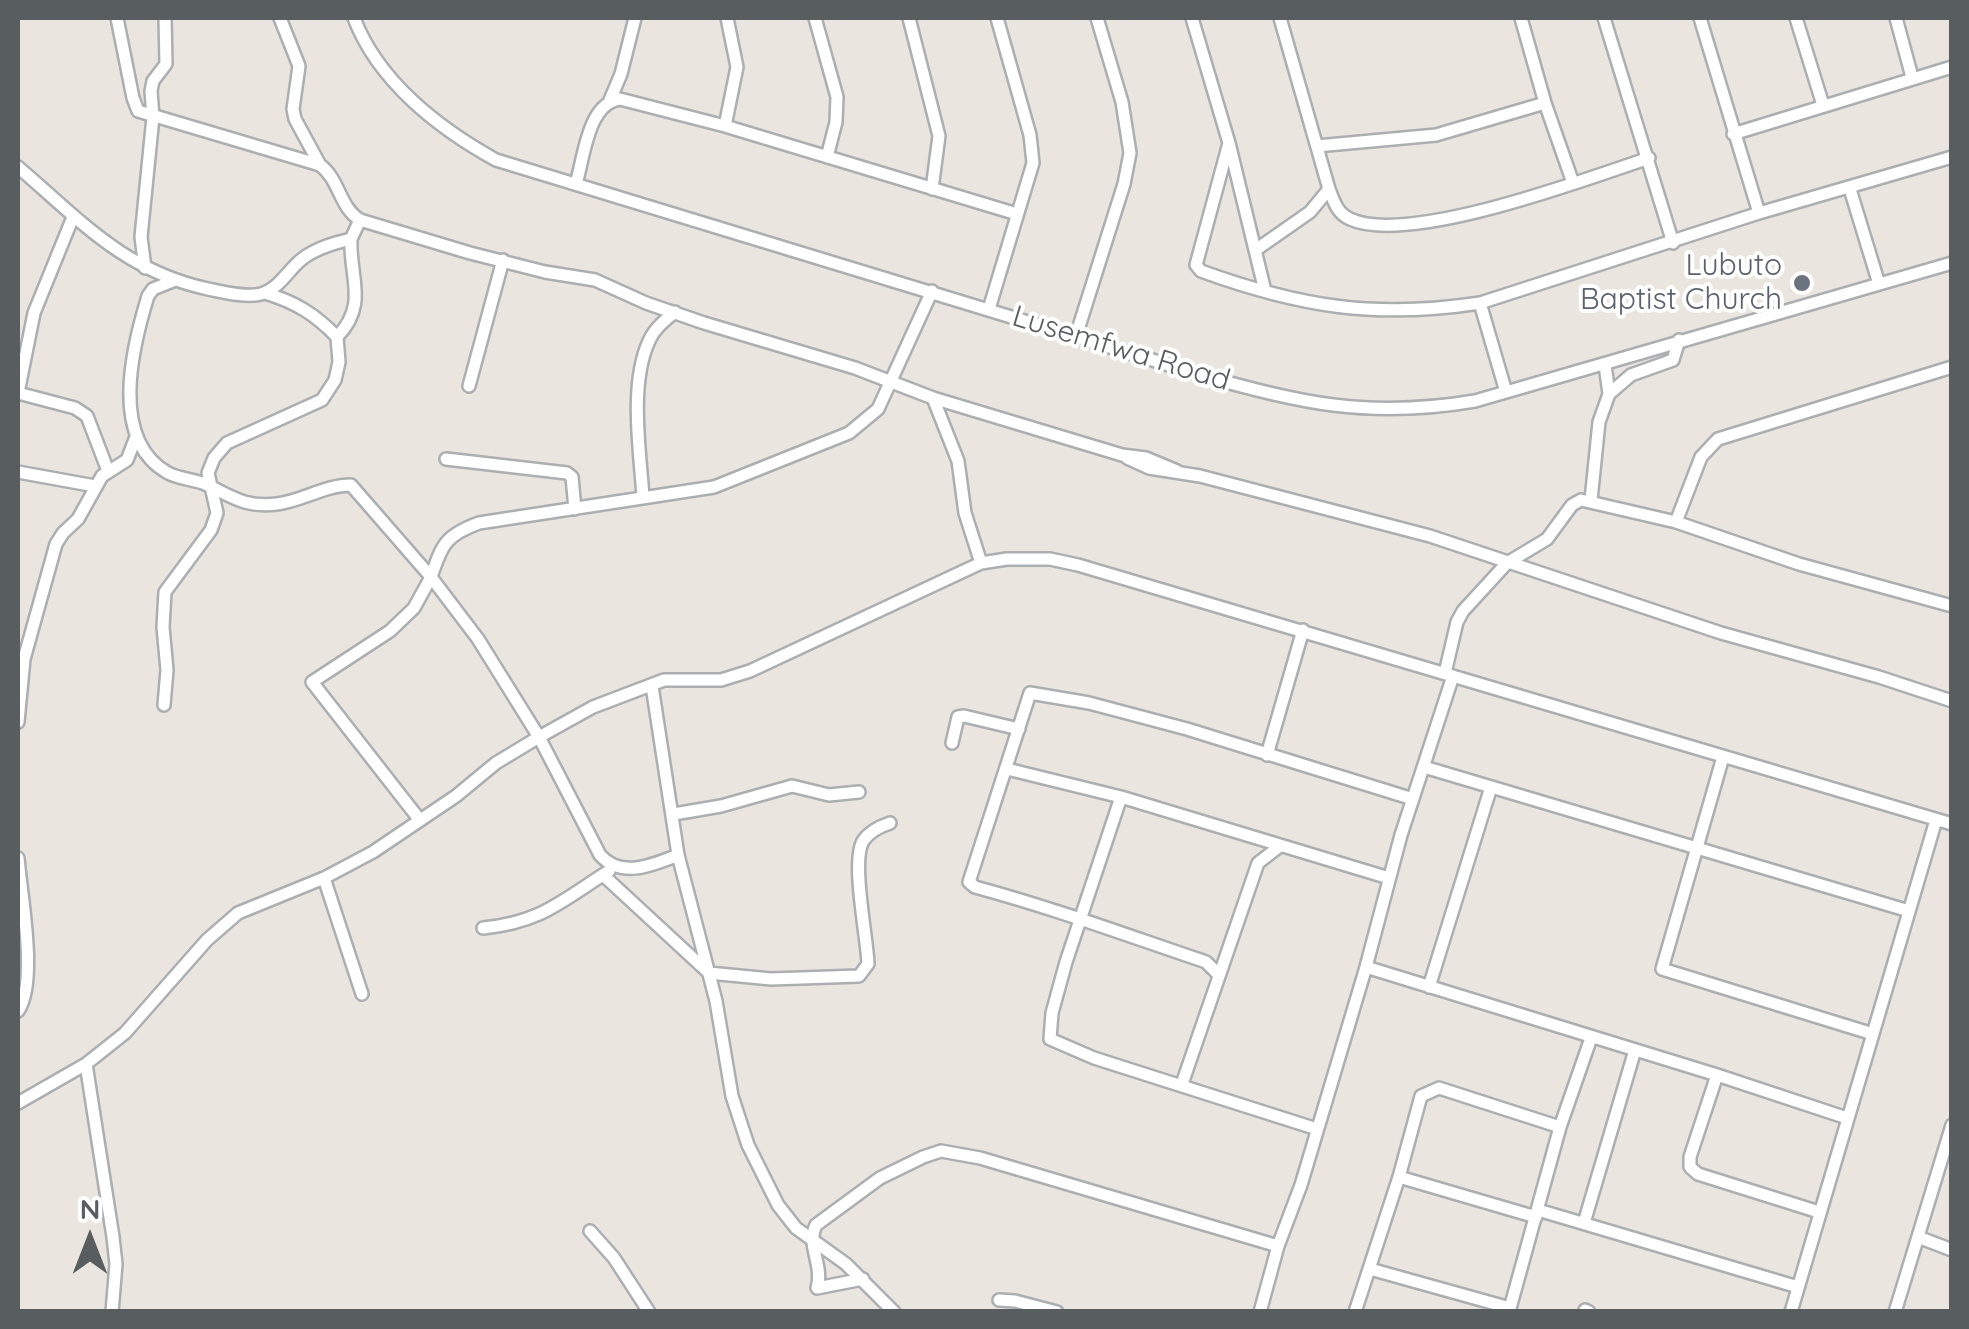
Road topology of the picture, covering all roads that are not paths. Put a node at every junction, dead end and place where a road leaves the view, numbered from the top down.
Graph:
1 (117, 18) edge
2 (165, 18) edge
3 (280, 18) edge
4 (354, 18) edge
5 (635, 18) edge
6 (727, 18) edge
7 (815, 18) edge
8 (909, 18) edge
9 (997, 18) edge
10 (1096, 18) edge
11 (1192, 18) edge
12 (1280, 18) edge
13 (1521, 18) edge
14 (1604, 18) edge
15 (1700, 18) edge
16 (1796, 18) edge
17 (1896, 18) edge
18 (1952, 67) edge
19 (1912, 77) junction
20 (610, 100) junction
21 (1544, 103) junction
22 (1822, 105) junction
23 (154, 117) junction
24 (726, 126) junction
25 (1733, 134) junction
26 (1229, 143) junction
27 (1317, 146) junction
28 (827, 157) junction
29 (1952, 157) edge
30 (1649, 158) junction
31 (320, 165) junction
32 (18, 167) edge
33 (1573, 183) junction
34 (576, 184) junction
35 (1329, 189) junction
36 (1850, 189) junction
37 (932, 190) junction
38 (1017, 214) junction
39 (1759, 214) junction
40 (73, 217) junction
41 (360, 220) junction
42 (351, 239) junction
43 (1673, 243) junction
44 (1256, 248) junction
45 (502, 260) junction
46 (1952, 263) edge
47 (145, 268) junction
48 (173, 281) junction
49 (1879, 284) junction
50 (932, 291) junction
51 (1265, 291) junction
52 (264, 293) junction
53 (1480, 303) junction
54 (989, 308) junction
55 (674, 312) junction
56 (1076, 336) junction
57 (337, 337) junction
58 (1680, 340) junction
59 (1604, 365) junction
60 (1950, 370) edge
61 (890, 382) junction
62 (469, 386) dead end
63 (1506, 392) junction
64 (1609, 394) junction
65 (932, 398) junction
66 (136, 436) junction
67 (446, 459) dead end
68 (108, 471) junction
69 (18, 472) edge
70 (95, 486) junction
71 (214, 490) junction
72 (643, 497) junction
73 (1592, 500) junction
74 (575, 509) junction
75 (1676, 522) junction
76 (981, 563) junction
77 (1508, 563) junction
78 (431, 577) junction
79 (1952, 606) edge
80 (1302, 630) junction
81 (1449, 674) junction
82 (652, 686) junction
83 (1952, 701) edge
84 (164, 705) dead end
85 (18, 722) edge
86 (1019, 729) junction
87 (539, 736) junction
88 (952, 743) dead end
89 (1267, 755) junction
90 (1723, 757) junction
91 (1424, 767) junction
92 (1007, 770) junction
93 (1491, 787) junction
94 (859, 792) dead end
95 (1121, 797) junction
96 (1413, 799) junction
97 (674, 814) junction
98 (419, 819) junction
99 (1936, 820) junction
100 (890, 822) dead end
101 (1952, 824) edge
102 (1280, 846) junction
103 (1696, 849) junction
104 (678, 855) junction
105 (18, 858) edge
106 (614, 867) junction
107 (602, 875) junction
108 (324, 878) junction
109 (1389, 878) junction
110 (1909, 912) junction
111 (1080, 920) junction
112 (483, 928) dead end
113 (1226, 956) junction
114 (1206, 962) junction
115 (1366, 968) junction
116 (709, 973) junction
117 (1219, 976) junction
118 (1430, 987) junction
119 (362, 994) dead end
120 (18, 1012) edge
121 (1874, 1034) junction
122 (1591, 1038) junction
123 (1636, 1050) junction
124 (86, 1064) junction
125 (1717, 1075) junction
126 (1182, 1084) junction
127 (18, 1103) edge
128 (1847, 1118) junction
129 (1952, 1125) edge
130 (1560, 1128) junction
131 (1317, 1129) junction
132 (1400, 1178) junction
133 (1819, 1212) junction
134 (1537, 1213) junction
135 (1584, 1223) junction
136 (590, 1231) dead end
137 (1918, 1238) junction
138 (813, 1243) junction
139 (1278, 1246) junction
140 (1952, 1250) edge
141 (1370, 1269) junction
142 (864, 1279) junction
143 (1798, 1287) junction
144 (999, 1300) dead end
145 (1510, 1310) edge
146 (112, 1312) edge
147 (649, 1312) edge
148 (894, 1312) edge
149 (1057, 1312) edge
150 (1260, 1312) edge
151 (1355, 1312) edge
152 (1791, 1312) edge
153 (1895, 1312) edge

1 - 23 street
2 - 23 street
3 - 31 street
4 - 34 street, Lusemfwa Road
5 - 20 street
6 - 24 street
7 - 28 street
8 - 37 street
9 - 38 street
10 - 56 street
11 - 26 street
12 - 27 street
13 - 21 street
14 - 30 street
15 - 25 street
16 - 22 street
17 - 19 street
18 - 19 street
19 - 22 street
20 - 24 street
20 - 34 street
21 - 27 street
21 - 33 street
22 - 25 street
23 - 31 street
23 - 47 street
24 - 28 street
25 - 39 street
26 - 44 street
26 - 51 street
27 - 35 street
28 - 37 street
29 - 36 street
30 - 33 street
30 - 43 street
31 - 41 street
32 - 40 street
33 - 35 street
34 - 50 street, Lusemfwa Road
35 - 44 street
36 - 39 street
36 - 49 street
37 - 38 street
38 - 54 street
39 - 43 street
40 - 47 street
40 - 68 street
41 - 42 street
41 - 45 street
42 - 52 street
42 - 57 street
43 - 53 street
44 - 51 street
45 - 55 street
45 - 62 street
46 - 49 street, Lusemfwa Road
47 - 48 street
48 - 52 street
48 - 66 street
49 - 58 street, Lusemfwa Road
50 - 54 street, Lusemfwa Road
50 - 61 street
51 - 53 street
52 - 57 street
53 - 63 street
54 - 56 street, Lusemfwa Road
55 - 61 street
55 - 72 street
56 - 63 street, Lusemfwa Road
57 - 71 street
58 - 59 street, Lusemfwa Road
58 - 64 street
59 - 63 street, Lusemfwa Road
59 - 64 street
60 - 75 street
61 - 65 street
61 - 72 street
64 - 73 street
65 - 76 street
65 - 77 street
66 - 68 street
66 - 71 street
67 - 74 street
68 - 70 street
69 - 70 street
70 - 85 street
71 - 78 street
71 - 84 street
72 - 74 street
73 - 75 street
73 - 77 street
74 - 78 street
75 - 79 street
76 - 80 street
76 - 82 street
77 - 81 street
77 - 83 street
78 - 87 street
78 - 98 street
80 - 81 street
80 - 89 street
81 - 90 street
81 - 91 street
82 - 87 street
82 - 97 street
86 - 88 street
86 - 89 street
86 - 92 street
87 - 98 street
87 - 106 street
89 - 96 street
90 - 99 street
90 - 103 street
91 - 93 street
91 - 96 street
92 - 95 street
92 - 111 street
93 - 103 street
93 - 118 street
94 - 97 street
95 - 102 street
95 - 111 street
96 - 109 street
97 - 104 street
98 - 108 street
99 - 101 street
99 - 110 street
100 - 116 street
102 - 109 street
102 - 113 street
103 - 110 street
103 - 121 street
104 - 106 street
104 - 116 street
105 - 120 street
106 - 107 street
107 - 112 street
107 - 116 street
108 - 119 street
108 - 124 street
109 - 115 street
110 - 121 street
111 - 114 street
111 - 126 street
113 - 114 street
113 - 117 street
114 - 117 street
115 - 118 street
115 - 131 street
116 - 138 street
117 - 126 street
118 - 122 street
121 - 128 street
122 - 123 street
122 - 130 street
123 - 125 street
123 - 135 street
124 - 127 street
124 - 146 street
125 - 128 street
125 - 133 street
126 - 131 street
128 - 133 street
129 - 137 street
130 - 132 street
130 - 134 street
131 - 139 street
132 - 134 street
132 - 141 street
133 - 143 street
134 - 135 street
134 - 145 street
135 - 143 street
136 - 147 street
137 - 140 street
137 - 153 street
138 - 139 street
138 - 142 street
138 - 142 street
139 - 150 street
141 - 145 street
141 - 151 street
142 - 148 street
143 - 152 street
144 - 149 street

